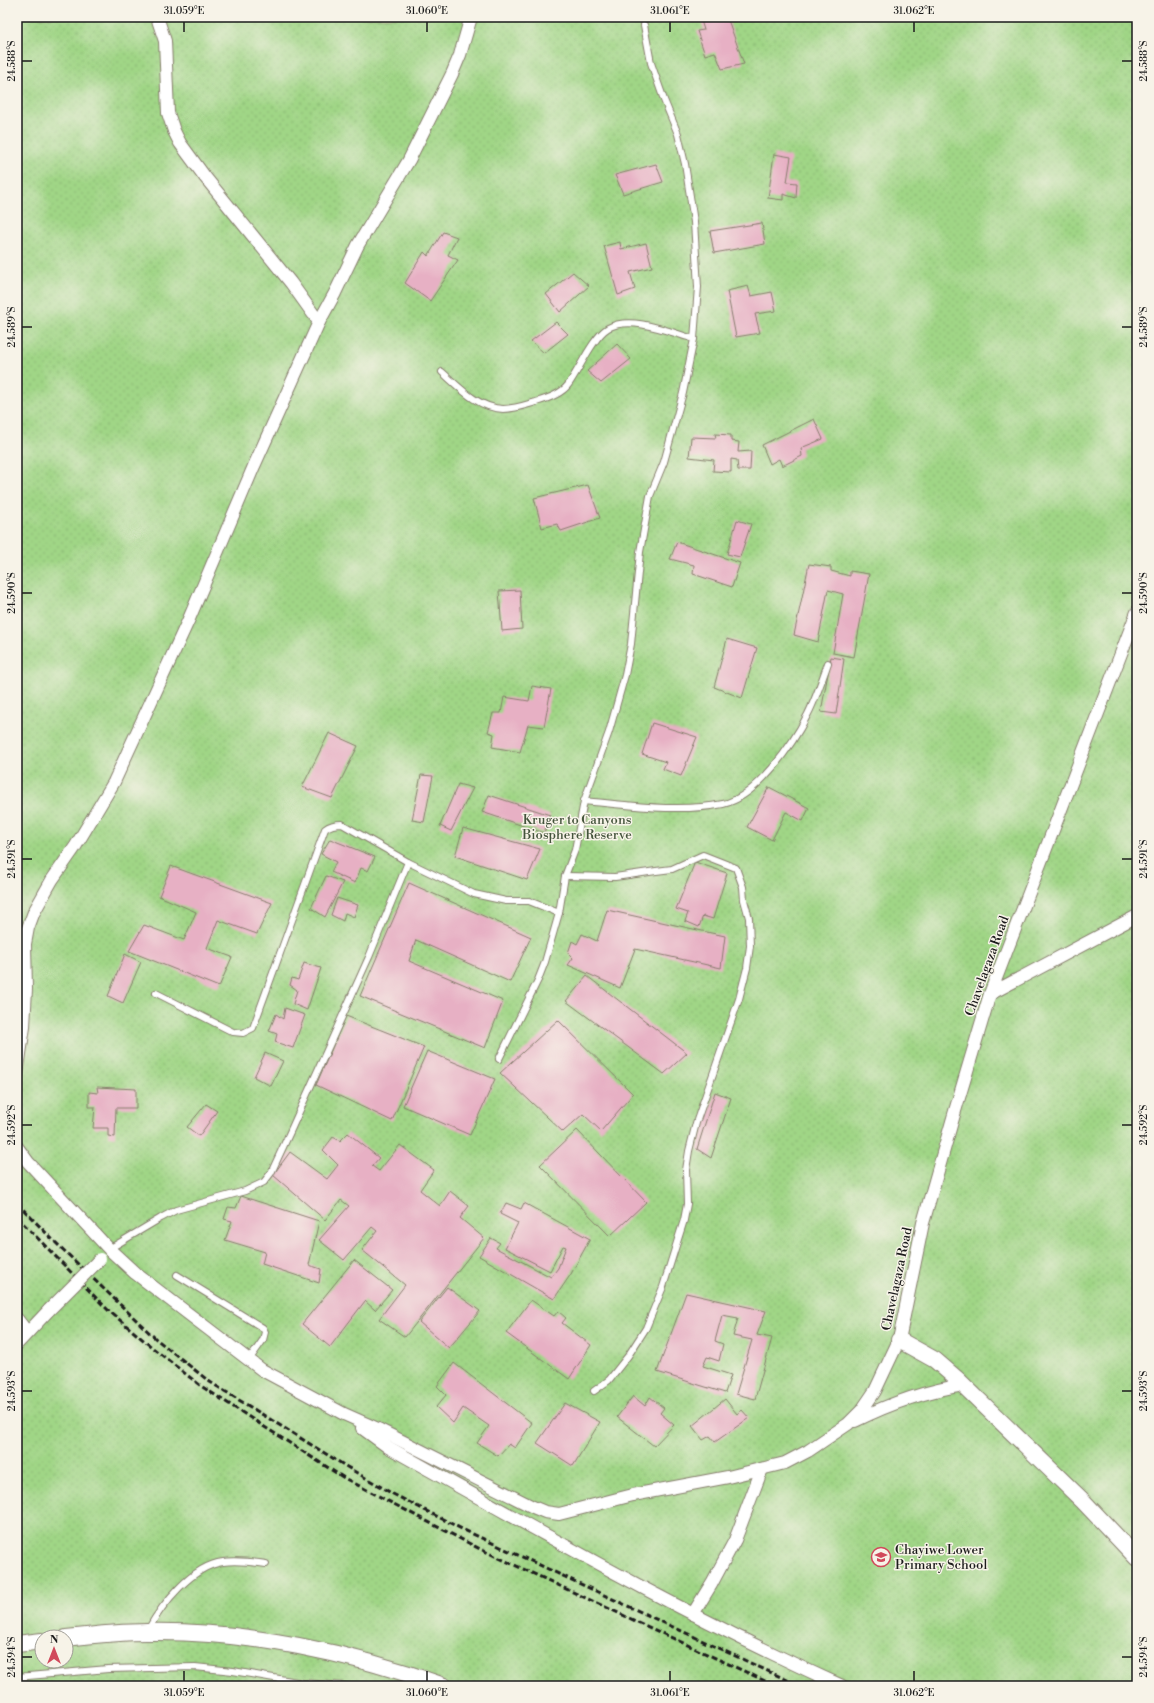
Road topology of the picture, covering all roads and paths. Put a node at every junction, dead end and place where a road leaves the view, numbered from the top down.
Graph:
1 (158, 17) edge
2 (471, 17) edge
3 (644, 25) dead end
4 (320, 322) junction
5 (694, 339) junction
6 (442, 372) dead end
7 (1137, 612) edge
8 (828, 663) dead end
9 (584, 801) junction
10 (408, 862) junction
11 (565, 876) junction
12 (559, 913) junction
13 (1137, 916) edge
14 (28, 928) junction
15 (17, 938) edge
16 (156, 993) dead end
17 (990, 994) junction
18 (17, 1001) edge
19 (25, 1010) junction
20 (499, 1059) dead end
21 (17, 1074) edge
22 (17, 1147) edge
23 (109, 1249) junction
24 (177, 1276) dead end
25 (17, 1319) edge
26 (27, 1332) junction
27 (899, 1340) junction
28 (17, 1344) edge
29 (249, 1360) junction
30 (964, 1385) junction
31 (594, 1391) dead end
32 (344, 1414) junction
33 (848, 1424) junction
34 (762, 1469) junction
35 (1137, 1558) edge
36 (266, 1564) dead end
37 (693, 1614) junction
38 (148, 1632) junction
39 (74, 1637) edge
40 (34, 1642) edge
41 (17, 1644) edge
42 (17, 1677) edge
43 (424, 1679) junction
44 (346, 1686) edge
45 (387, 1686) edge
46 (444, 1686) edge
47 (842, 1686) edge

1 - 4 street
2 - 4 street
3 - 5 lane
4 - 14 street
5 - 6 lane
5 - 9 lane
7 - 17 street, Chavelagaza Road
8 - 9 lane
9 - 11 lane
10 - 12 lane
10 - 16 lane
10 - 23 lane
11 - 12 lane
11 - 31 lane
12 - 20 lane
13 - 17 street
14 - 15 lane
14 - 19 street
17 - 27 street, Chavelagaza Road
18 - 19 lane
19 - 21 street
22 - 23 street
23 - 26 street, bridge
23 - 29 street
24 - 29 lane
25 - 26 street
26 - 28 street
27 - 30 street
27 - 33 street, Chavelagaza Road
29 - 32 street
30 - 33 street
30 - 35 street
32 - 34 street
32 - 37 street
33 - 34 street
34 - 37 street
36 - 38 lane
37 - 47 street
38 - 39 street
38 - 43 street
40 - 41 street
42 - 44 lane
43 - 45 lane
43 - 46 street

